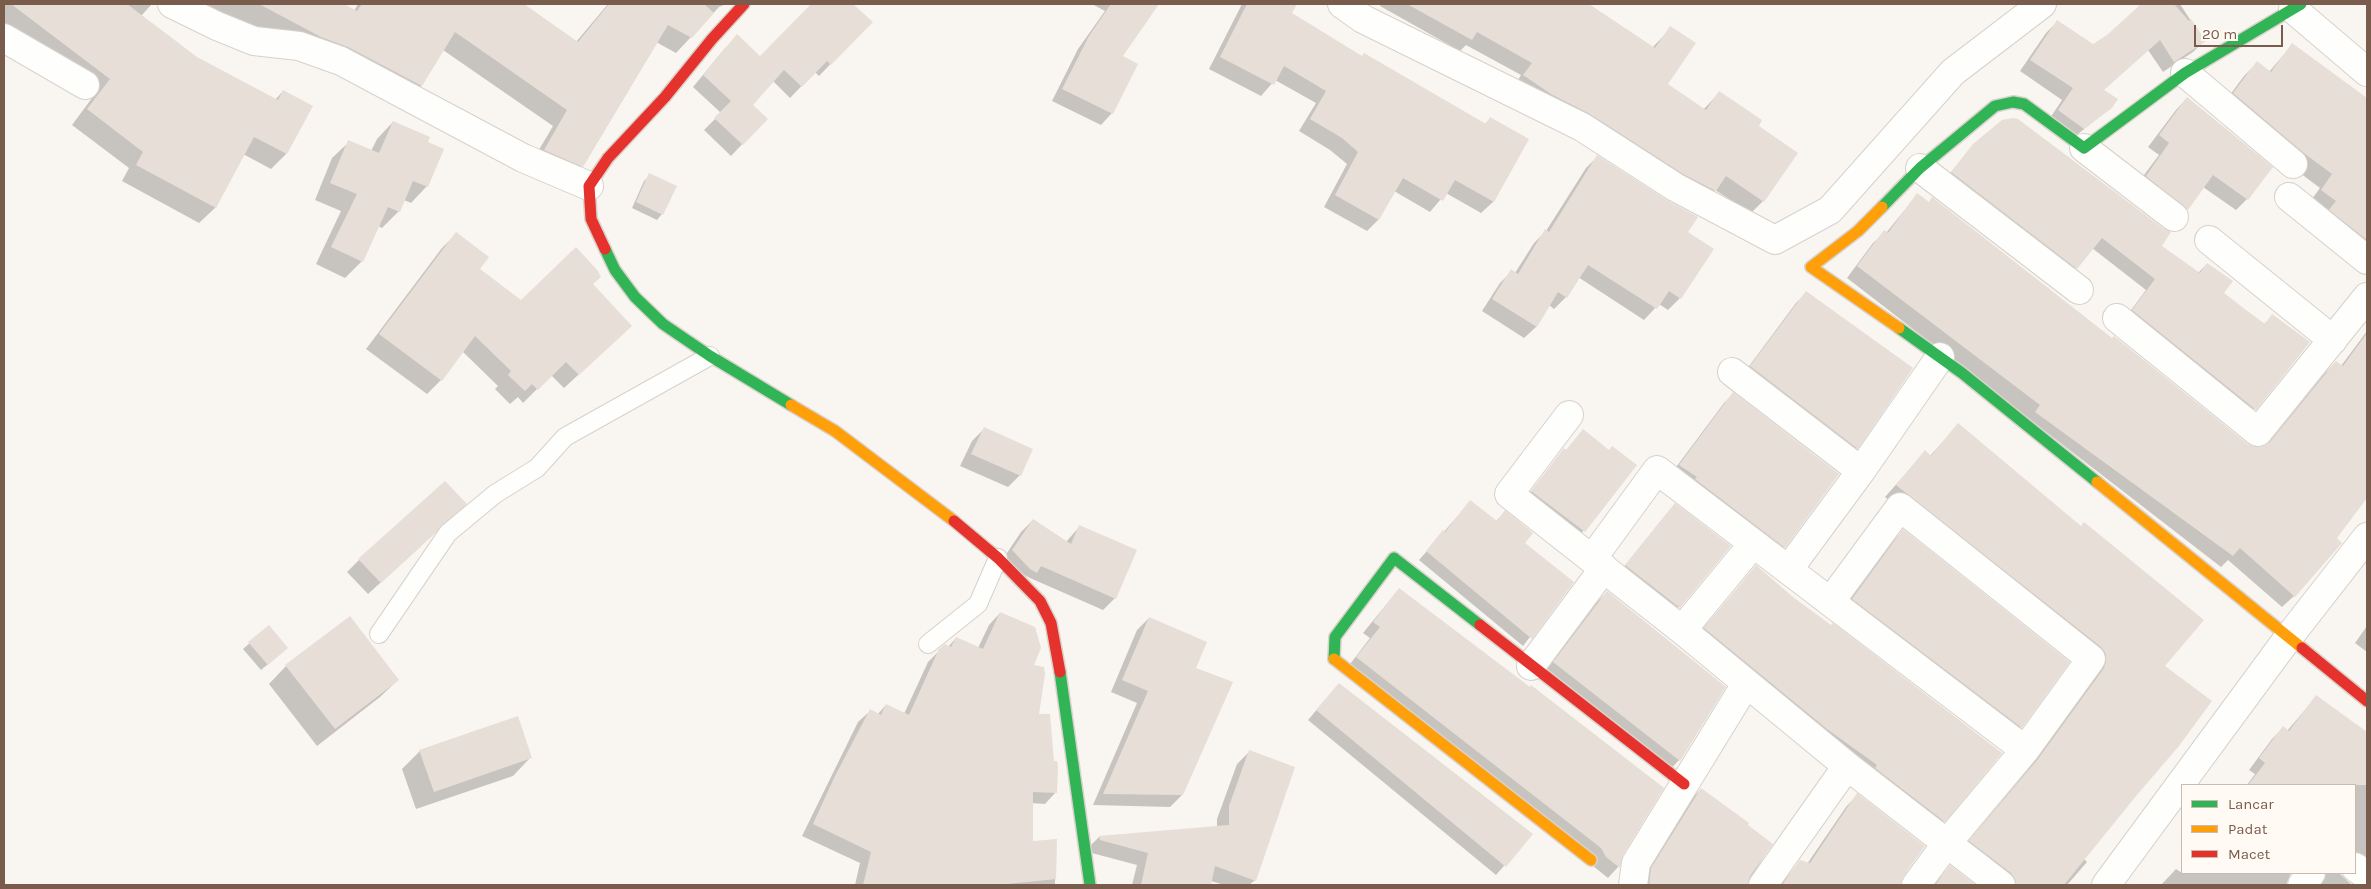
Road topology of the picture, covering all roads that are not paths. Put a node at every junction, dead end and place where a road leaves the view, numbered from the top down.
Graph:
1 (172, 4) edge
2 (744, 4) edge
3 (1342, 4) edge
4 (2042, 4) edge
5 (2297, 6) edge
6 (4, 38) edge
7 (2367, 72) edge
8 (2185, 73) junction
9 (85, 85) dead end
10 (2084, 148) junction
11 (2292, 164) dead end
12 (1920, 168) junction
13 (588, 186) junction
14 (2289, 197) dead end
15 (2174, 217) dead end
16 (2209, 240) dead end
17 (2367, 260) edge
18 (2079, 290) dead end
19 (2367, 297) edge
20 (2117, 318) dead end
21 (2333, 340) junction
22 (710, 356) junction
23 (1940, 357) junction
24 (1732, 372) dead end
25 (1569, 415) dead end
26 (1860, 471) junction
27 (2367, 537) edge
28 (1753, 544) junction
29 (998, 558) junction
30 (1598, 564) junction
31 (1788, 570) junction
32 (1830, 602) junction
33 (1682, 630) junction
34 (379, 634) dead end
35 (2288, 638) junction
36 (928, 644) dead end
37 (1531, 666) junction
38 (1746, 684) junction
39 (2367, 701) edge
40 (2025, 750) junction
41 (1846, 766) junction
42 (1684, 784) junction
43 (1947, 843) junction
44 (1591, 860) dead end
45 (2356, 868) edge
46 (2310, 874) edge
47 (2367, 876) edge
48 (1090, 885) edge
49 (1633, 885) edge
50 (1763, 885) edge
51 (1916, 885) edge
52 (2001, 885) edge
53 (2106, 885) edge
54 (2302, 885) edge

1 - 13 street
2 - 13 street
3 - 4 street
5 - 7 street
5 - 8 street
6 - 9 street
8 - 10 street
8 - 11 street
10 - 12 street
10 - 15 street
12 - 18 street
12 - 23 street
13 - 22 street
14 - 17 street
16 - 21 street
19 - 21 street
20 - 21 street
22 - 29 street
22 - 34 lane
23 - 26 street
23 - 35 street
24 - 26 street
25 - 30 street
26 - 31 street
27 - 35 street
28 - 30 street
28 - 31 street
28 - 33 street
29 - 36 lane
29 - 48 street
30 - 33 street
30 - 37 street
31 - 32 street
32 - 40 street
32 - 40 street
33 - 38 street
35 - 39 street
35 - 53 street
37 - 42 street
37 - 44 street
38 - 41 street
38 - 42 street
40 - 43 street
41 - 43 street
41 - 50 street
42 - 49 street
43 - 51 street
43 - 52 street
45 - 47 street
46 - 54 street

